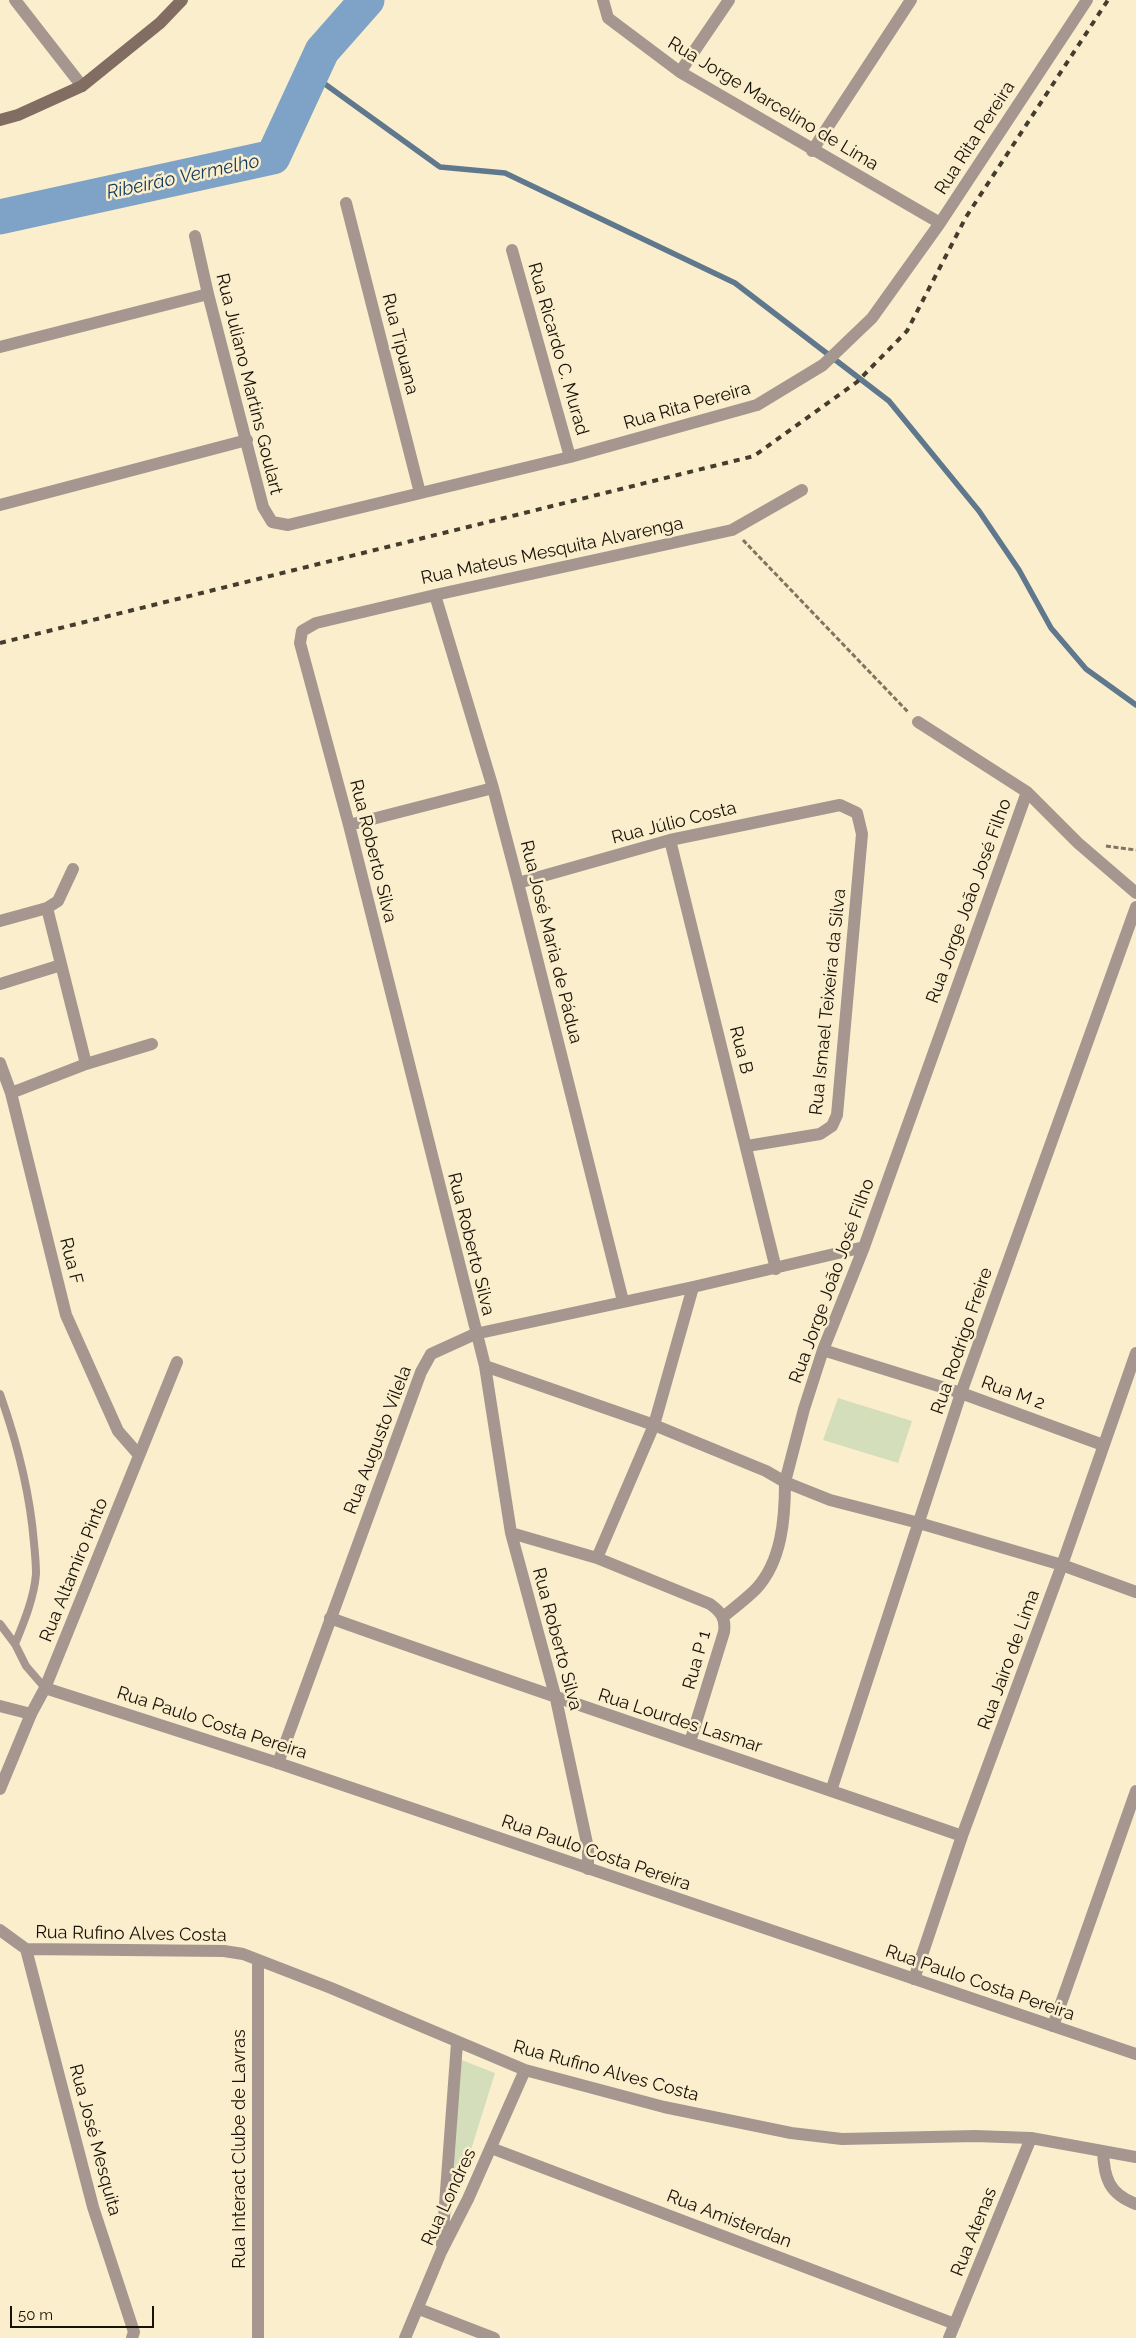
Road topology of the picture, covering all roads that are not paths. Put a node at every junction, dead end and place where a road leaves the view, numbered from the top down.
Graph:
1 (15, 0) edge
2 (182, 0) edge
3 (604, 0) edge
4 (729, 0) edge
5 (911, 0) edge
6 (1087, 0) edge
7 (680, 72) junction
8 (82, 86) junction
9 (0, 120) edge
10 (812, 150) junction
11 (346, 203) dead end
12 (940, 223) junction
13 (195, 236) dead end
14 (512, 250) dead end
15 (208, 294) junction
16 (0, 347) edge
17 (246, 440) junction
18 (570, 456) junction
19 (802, 490) dead end
20 (420, 494) junction
21 (0, 505) edge
22 (288, 525) joint
23 (435, 595) junction
24 (302, 631) joint
25 (918, 722) road end
26 (493, 788) junction
27 (1026, 792) junction
28 (840, 804) joint
29 (349, 825) junction
30 (670, 840) junction
31 (73, 869) dead end
32 (518, 883) junction
33 (1136, 893) edge
34 (1136, 907) edge
35 (47, 908) junction
36 (0, 922) edge
37 (61, 965) junction
38 (0, 984) edge
39 (152, 1044) dead end
40 (0, 1063) edge
41 (86, 1064) junction
42 (10, 1093) junction
43 (748, 1146) junction
44 (864, 1247) junction
45 (776, 1268) junction
46 (693, 1287) junction
47 (623, 1301) junction
48 (475, 1334) junction
49 (823, 1350) junction
50 (1136, 1353) edge
51 (177, 1362) dead end
52 (485, 1366) junction
53 (961, 1393) junction
54 (0, 1394) edge
55 (654, 1425) junction
56 (1103, 1445) junction
57 (139, 1455) junction
58 (785, 1482) junction
59 (919, 1523) junction
60 (511, 1533) junction
61 (597, 1558) junction
62 (1062, 1565) junction
63 (1136, 1592) edge
64 (723, 1617) junction
65 (330, 1618) junction
66 (0, 1624) edge
67 (15, 1644) junction
68 (45, 1688) junction
69 (556, 1699) junction
70 (0, 1706) edge
71 (31, 1714) junction
72 (690, 1742) junction
73 (278, 1763) junction
74 (0, 1789) edge
75 (831, 1791) junction
76 (1136, 1791) edge
77 (962, 1836) junction
78 (588, 1869) junction
79 (0, 1930) edge
80 (26, 1949) junction
81 (258, 1960) junction
82 (914, 1979) junction
83 (1054, 2026) junction
84 (457, 2043) junction
85 (1136, 2054) edge
86 (525, 2070) junction
87 (1031, 2138) junction
88 (491, 2148) junction
89 (1103, 2152) junction
90 (1136, 2157) edge
91 (1136, 2204) edge
92 (441, 2252) junction
93 (419, 2309) junction
94 (955, 2324) junction
95 (135, 2336) edge
96 (258, 2338) edge
97 (405, 2338) edge
98 (494, 2338) edge
99 (949, 2338) edge

1 - 8 street
2 - 8 main road
3 - 7 street, Rua Jorge Marcelino de Lima
4 - 7 street
5 - 10 street
6 - 12 street, Rua Rita Pereira
7 - 10 street, Rua Jorge Marcelino de Lima
8 - 9 main road
10 - 12 street, Rua Jorge Marcelino de Lima
11 - 20 street, Rua Tipuana
12 - 18 street, Rua Rita Pereira
13 - 15 street, Rua Juliano Martins Goulart
14 - 18 street, Rua Ricardo C. Murad
15 - 16 street
15 - 17 street, Rua Juliano Martins Goulart
17 - 21 street
17 - 22 street, Rua Juliano Martins Goulart
18 - 20 street, Rua Rita Pereira
19 - 23 street, Rua Mateus Mesquita Alvarenga
20 - 22 street, Rua Rita Pereira
23 - 24 street, Rua Mateus Mesquita Alvarenga
23 - 26 street, Rua José Maria de Pádua
24 - 29 street, Rua Roberto Silva
25 - 27 street
26 - 29 street
26 - 32 street, Rua José Maria de Pádua
27 - 33 street
27 - 44 street, Rua Jorge João José Filho
28 - 30 street, Rua Júlio Costa
28 - 43 street, Rua Ismael Teixeira da Silva
29 - 48 street, Rua Roberto Silva
30 - 32 street, Rua Júlio Costa
30 - 43 street, Rua B
31 - 35 street
32 - 47 street, Rua José Maria de Pádua
34 - 53 street, Rua Rodrigo Freire
35 - 36 street
35 - 37 street
37 - 38 street
37 - 41 street
39 - 41 street
40 - 42 street, Rua F
41 - 42 street
42 - 57 street, Rua F
43 - 45 street, Rua B
44 - 45 street, Rua Augusto Vilela
44 - 49 street, Rua Jorge João José Filho
45 - 46 street, Rua Augusto Vilela
46 - 47 street, Rua Augusto Vilela
46 - 55 street
47 - 48 street, Rua Augusto Vilela
48 - 52 street, Rua Roberto Silva
48 - 65 street, Rua Augusto Vilela
49 - 53 street, Rua M 2
49 - 58 street, Rua Jorge João José Filho
50 - 56 street, Rua Jairo de Lima
51 - 57 street, Rua Altamiro Pinto
52 - 55 street
52 - 60 street, Rua Roberto Silva
53 - 56 street, Rua M 2
53 - 59 street, Rua Rodrigo Freire
54 - 67 lane
55 - 58 street
55 - 61 street
56 - 62 street, Rua Jairo de Lima
57 - 68 street, Rua Altamiro Pinto
58 - 59 street
58 - 64 street, Rua Jorge João José Filho
59 - 62 street
59 - 75 street, Rua Rodrigo Freire
60 - 61 street
60 - 69 street, Rua Roberto Silva
61 - 64 street
62 - 63 street
62 - 77 street, Rua Jairo de Lima
64 - 72 street, Rua P 1
65 - 69 street, Rua Lourdes Lasmar
65 - 73 street, Rua Augusto Vilela
66 - 67 lane
67 - 68 lane
68 - 71 street, Rua Altamiro Pinto
68 - 73 street, Rua Paulo Costa Pereira
69 - 72 street, Rua Lourdes Lasmar
69 - 78 street, Rua Roberto Silva
70 - 71 street
71 - 74 street, Rua Altamiro Pinto
72 - 75 street, Rua Lourdes Lasmar
73 - 78 street, Rua Paulo Costa Pereira
75 - 77 street, Rua Lourdes Lasmar
76 - 83 street
77 - 82 street, Rua Jairo de Lima
78 - 82 street, Rua Paulo Costa Pereira
79 - 80 street, Rua Rufino Alves Costa
80 - 81 street, Rua Rufino Alves Costa
80 - 95 street, Rua José Mesquita
81 - 84 street, Rua Rufino Alves Costa
81 - 96 street, Rua Interact Clube de Lavras
82 - 83 street, Rua Paulo Costa Pereira
83 - 85 street, Rua Paulo Costa Pereira
84 - 86 street, Rua Rufino Alves Costa
84 - 92 street
86 - 87 street, Rua Rufino Alves Costa
86 - 88 street, Rua Londres
87 - 89 street, Rua Rufino Alves Costa
87 - 94 street, Rua Atenas
88 - 92 street, Rua Londres
88 - 94 street, Rua Amisterdan
89 - 90 street, Rua Rufino Alves Costa
89 - 91 street
92 - 93 street, Rua Londres
93 - 97 street, Rua Londres
93 - 98 street
94 - 99 street, Rua Atenas

